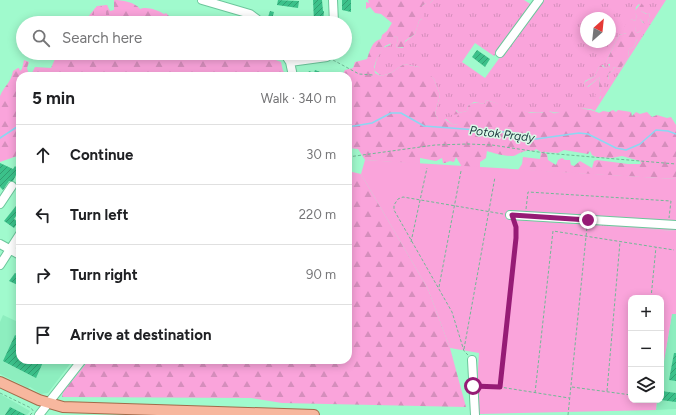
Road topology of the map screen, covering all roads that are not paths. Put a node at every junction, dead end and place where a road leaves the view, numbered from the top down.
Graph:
1 (202, 0) edge
2 (333, 0) edge
3 (539, 0) edge
4 (253, 16) edge
5 (334, 16) edge
6 (500, 53) dead end
7 (301, 60) edge
8 (290, 62) joint
9 (292, 72) edge
10 (12, 186) dead end
11 (0, 204) edge
12 (511, 215) road end
13 (672, 225) edge
14 (16, 240) edge
15 (0, 244) edge
16 (10, 250) junction
17 (16, 253) edge
18 (0, 265) edge
19 (472, 360) road end
20 (79, 364) edge
21 (0, 382) edge
22 (49, 404) junction
23 (39, 415) edge
24 (314, 415) edge
25 (475, 415) edge

1 - 4 street
2 - 5 street
3 - 6 street
7 - 8 street
8 - 9 street
10 - 11 street
12 - 13 street
14 - 16 street
15 - 16 street
16 - 17 street
16 - 18 street
19 - 25 street
20 - 22 street
21 - 22 main road
22 - 23 street
22 - 24 main road

